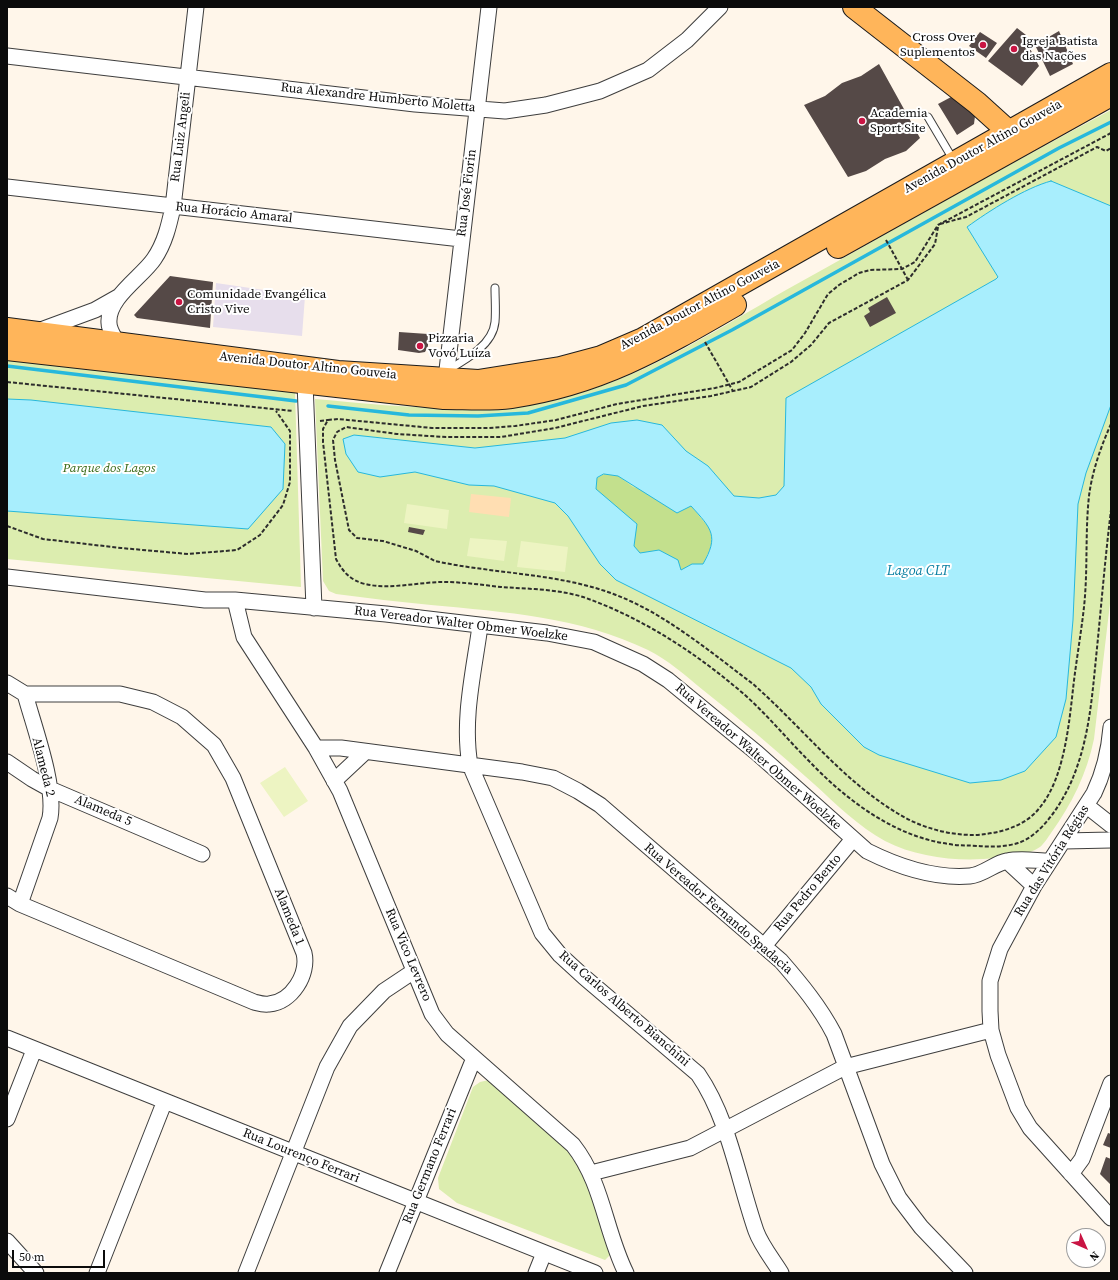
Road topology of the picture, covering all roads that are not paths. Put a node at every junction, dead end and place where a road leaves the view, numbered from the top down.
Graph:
1 (196, 7) edge
2 (489, 7) edge
3 (720, 7) edge
4 (854, 7) edge
5 (875, 7) edge
6 (7, 56) edge
7 (1111, 74) edge
8 (188, 76) junction
9 (1111, 95) edge
10 (477, 110) junction
11 (928, 117) dead end
12 (1021, 135) junction
13 (955, 162) junction
14 (7, 187) edge
15 (174, 207) junction
16 (862, 225) junction
17 (461, 239) junction
18 (495, 288) dead end
19 (118, 297) junction
20 (7, 329) edge
21 (34, 342) junction
22 (117, 343) junction
23 (7, 349) edge
24 (338, 372) junction
25 (305, 383) junction
26 (446, 383) junction
27 (7, 577) edge
28 (235, 600) junction
29 (314, 608) junction
30 (480, 626) junction
31 (7, 683) edge
32 (25, 694) junction
33 (1111, 727) edge
34 (316, 748) junction
35 (365, 752) junction
36 (7, 762) edge
37 (470, 765) junction
38 (334, 781) junction
39 (50, 788) junction
40 (1087, 806) junction
41 (1111, 825) edge
42 (853, 839) junction
43 (1111, 840) edge
44 (1064, 841) junction
45 (202, 854) dead end
46 (1007, 861) junction
47 (1050, 861) junction
48 (1034, 886) junction
49 (13, 900) edge
50 (764, 946) junction
51 (414, 971) junction
52 (991, 1030) junction
53 (7, 1038) edge
54 (34, 1050) junction
55 (474, 1058) junction
56 (845, 1067) junction
57 (1111, 1083) edge
58 (164, 1103) junction
59 (7, 1120) edge
60 (724, 1130) junction
61 (293, 1152) junction
62 (591, 1173) junction
63 (1071, 1174) junction
64 (416, 1202) junction
65 (1111, 1218) edge
66 (7, 1241) edge
67 (544, 1253) junction
68 (36, 1273) edge
69 (97, 1273) edge
70 (246, 1273) edge
71 (387, 1273) edge
72 (536, 1273) edge
73 (595, 1273) edge
74 (626, 1273) edge
75 (781, 1273) edge
76 (965, 1273) edge

1 - 8 street, Rua Luiz Angeli
2 - 10 street, Rua José Fiorin
3 - 10 street, Rua Alexandre Humberto Moletta
4 - 12 main road
5 - 12 main road
6 - 8 street, Rua Alexandre Humberto Moletta
7 - 12 main road, Avenida Doutor Altino Gouveia
8 - 10 street, Rua Alexandre Humberto Moletta
8 - 15 street, Rua Luiz Angeli
9 - 12 main road, Avenida Doutor Altino Gouveia
10 - 17 street, Rua José Fiorin
11 - 13 lane
12 - 13 main road, Avenida Doutor Altino Gouveia
12 - 16 main road, Avenida Doutor Altino Gouveia
13 - 16 main road, Avenida Doutor Altino Gouveia
14 - 15 street, Rua Horácio Amaral
15 - 17 street, Rua Horácio Amaral
15 - 19 street, Rua Luiz Angeli
16 - 26 main road, Avenida Doutor Altino Gouveia
17 - 26 street, Rua José Fiorin
18 - 26 lane
19 - 21 street, Rua Luiz Angeli
19 - 22 street, Rua Luiz Angeli
20 - 21 main road, Avenida Doutor Altino Gouveia
21 - 22 main road, Avenida Doutor Altino Gouveia
21 - 23 main road, Avenida Doutor Altino Gouveia
21 - 25 main road, Avenida Doutor Altino Gouveia
22 - 24 main road, Avenida Doutor Altino Gouveia
24 - 25 street
24 - 26 main road, Avenida Doutor Altino Gouveia
25 - 26 main road, Avenida Doutor Altino Gouveia
25 - 29 street
27 - 28 street, Rua Vereador Walter Obmer Woelzke
28 - 29 street, Rua Vereador Walter Obmer Woelzke
28 - 34 street, Rua Vico Levrero
29 - 30 street, Rua Vereador Walter Obmer Woelzke
30 - 37 street, Rua Carlos Alberto Bianchini
30 - 42 street, Rua Vereador Walter Obmer Woelzke
31 - 32 street
32 - 39 street, Alameda 2
32 - 49 street, Alameda 1
33 - 40 street, Rua das Vitória Régias
34 - 35 street, Rua Vereador Fernando Spadacia
34 - 38 street, Rua Vico Levrero
35 - 37 street, Rua Vereador Fernando Spadacia
35 - 38 street
36 - 39 street, Alameda 5
37 - 50 street, Rua Vereador Fernando Spadacia
37 - 60 street, Rua Carlos Alberto Bianchini
38 - 51 street, Rua Vico Levrero
39 - 45 street, Alameda 5
39 - 49 street, Alameda 2
40 - 41 street
40 - 44 street, Rua das Vitória Régias
42 - 46 street, Rua Vereador Walter Obmer Woelzke
42 - 50 street, Rua Pedro Bento
43 - 44 street
44 - 47 street, Rua das Vitória Régias
46 - 47 street, Rua Vereador Walter Obmer Woelzke
46 - 48 street
47 - 48 street, Rua das Vitória Régias
48 - 52 street, Rua das Vitória Régias
50 - 56 street, Rua Vereador Fernando Spadacia
51 - 55 street, Rua Vico Levrero
51 - 61 street
52 - 56 street
52 - 63 street, Rua das Vitória Régias
53 - 54 street, Rua Lourenço Ferrari
54 - 58 street, Rua Lourenço Ferrari
54 - 59 street
55 - 62 street, Rua Vico Levrero
55 - 64 street, Rua Germano Ferrari
56 - 60 street
56 - 76 street, Rua Vereador Fernando Spadacia
57 - 63 street
58 - 61 street, Rua Lourenço Ferrari
58 - 69 street
60 - 62 street
60 - 75 street, Rua Carlos Alberto Bianchini
61 - 64 street, Rua Lourenço Ferrari
61 - 70 street
62 - 74 street, Rua Vico Levrero
63 - 65 street, Rua das Vitória Régias
64 - 67 street, Rua Lourenço Ferrari
64 - 71 street, Rua Germano Ferrari
66 - 68 street
67 - 72 street
67 - 73 street, Rua Lourenço Ferrari

